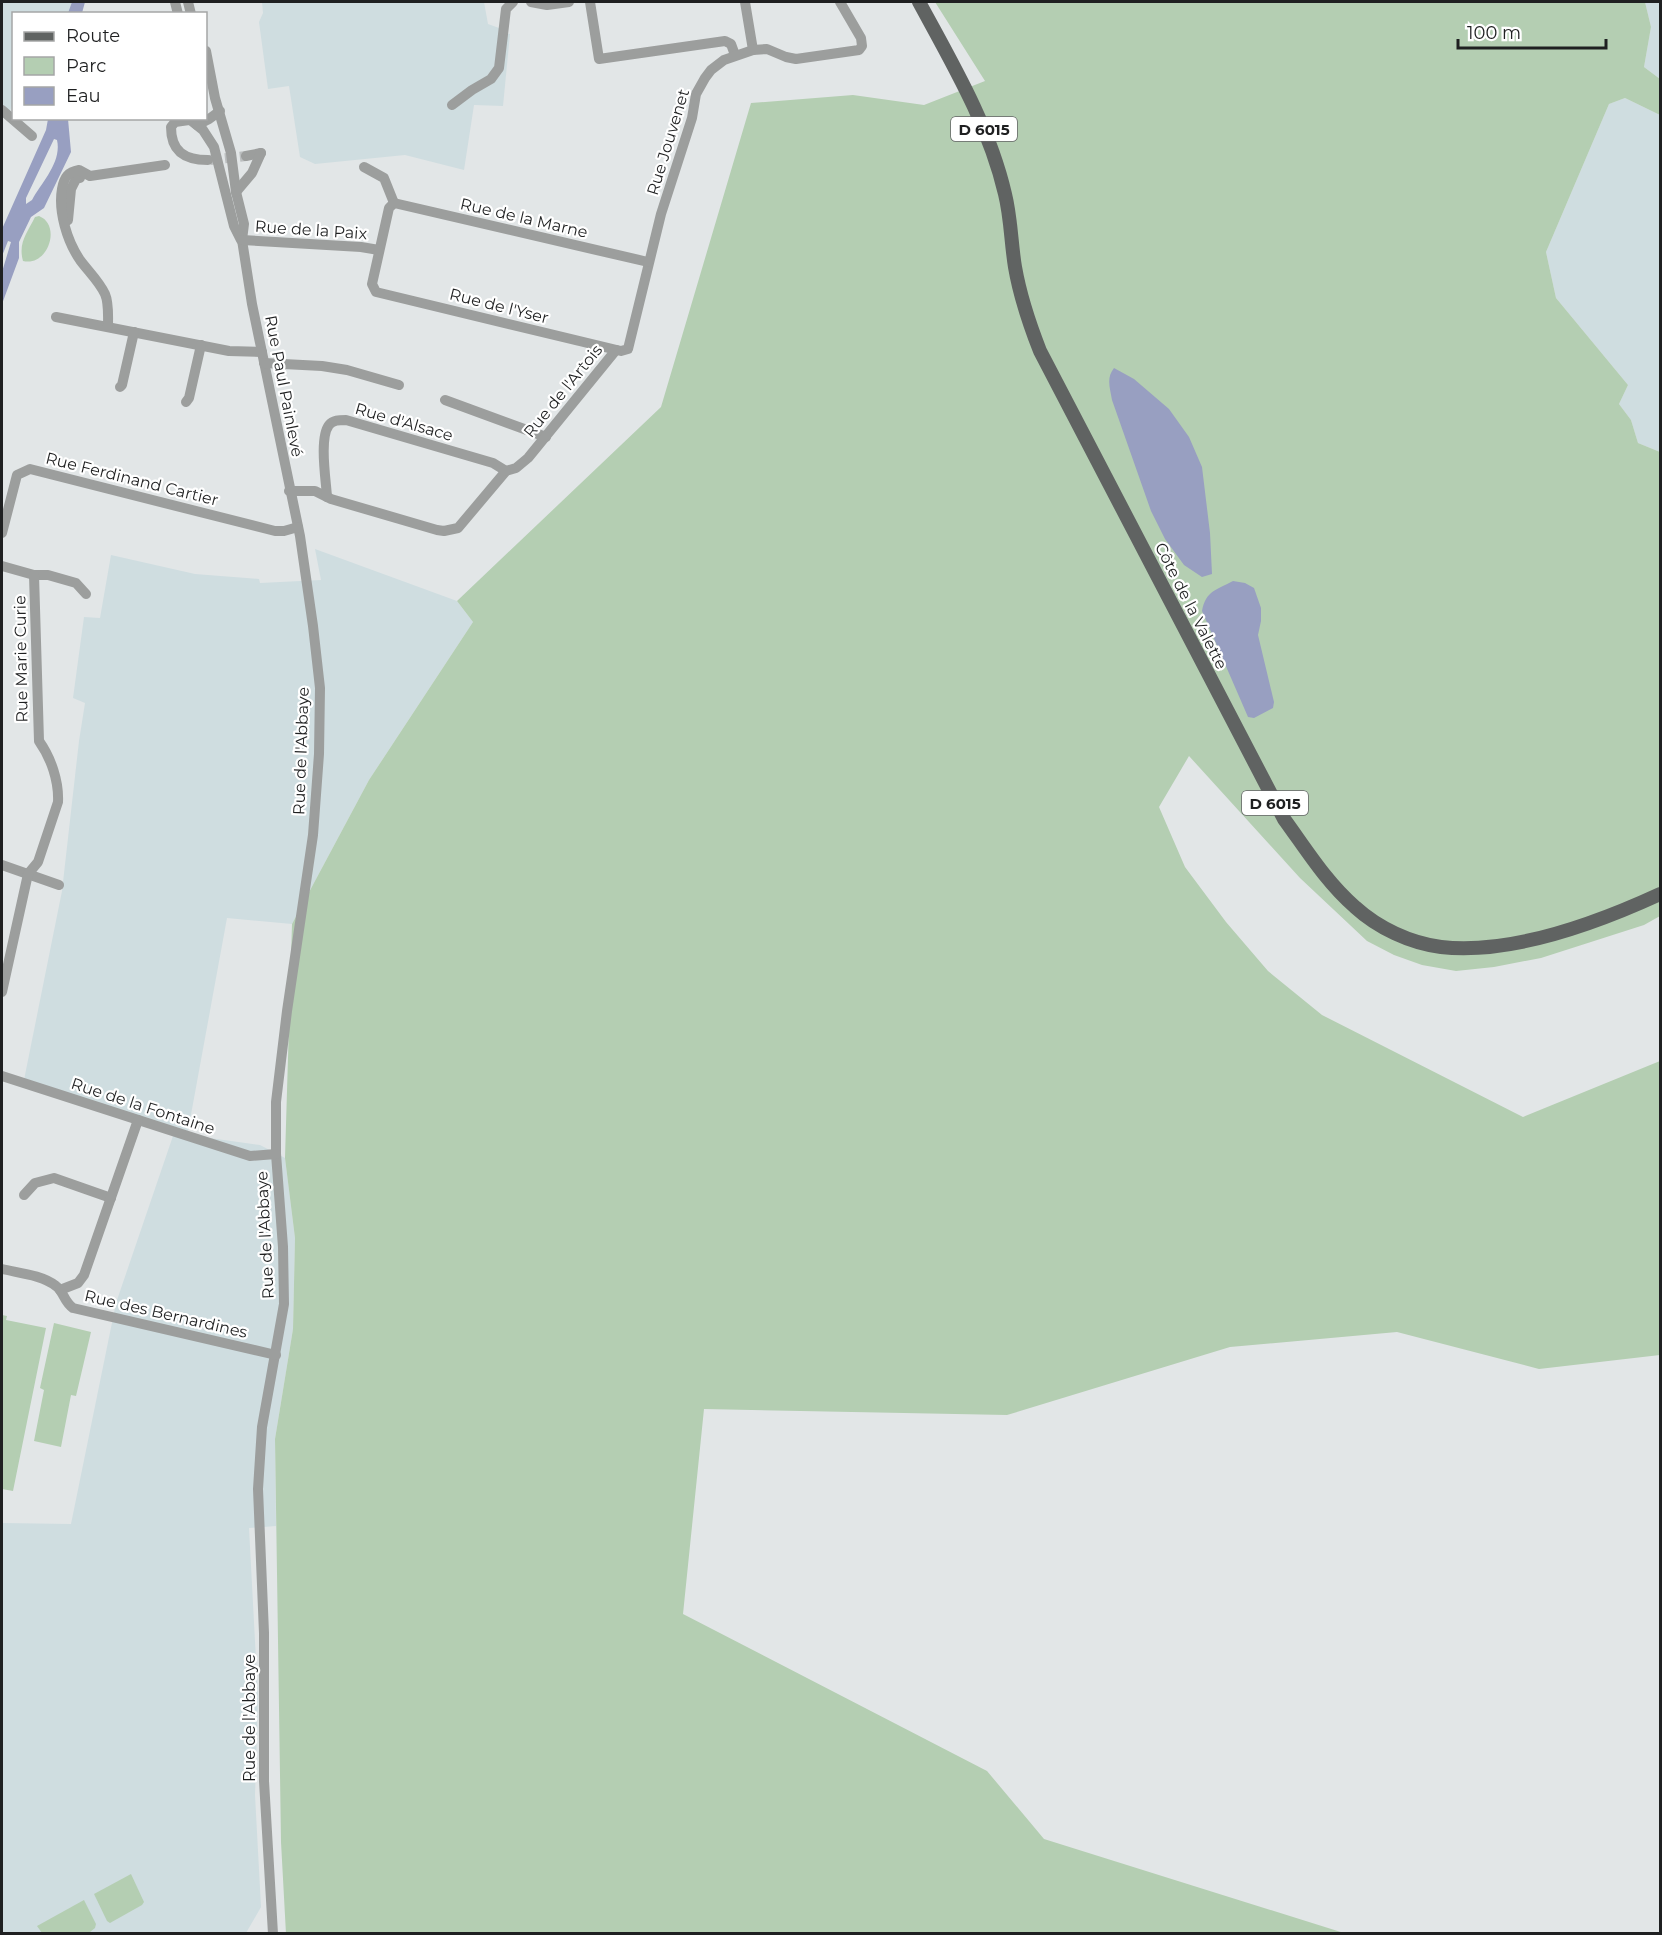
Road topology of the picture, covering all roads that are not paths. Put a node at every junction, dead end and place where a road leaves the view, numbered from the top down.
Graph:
1 (513, 2) edge
2 (531, 2) edge
3 (569, 2) edge
4 (590, 2) edge
5 (746, 2) edge
6 (840, 2) edge
7 (919, 2) edge
8 (753, 50) junction
9 (735, 55) junction
10 (207, 56) edge
11 (452, 105) dead end
12 (220, 111) junction
13 (207, 119) edge
14 (14, 120) edge
15 (191, 121) edge
16 (32, 136) dead end
17 (246, 156) dead end
18 (208, 160) tunnel mouth
19 (165, 165) dead end
20 (364, 167) dead end
21 (80, 178) dead end
22 (236, 192) junction
23 (394, 203) junction
24 (661, 214) joint
25 (65, 223) junction
26 (242, 240) junction
27 (379, 250) junction
28 (648, 262) junction
29 (56, 317) dead end
30 (108, 326) junction
31 (134, 332) junction
32 (201, 345) junction
33 (616, 350) junction
34 (263, 358) junction
35 (399, 385) dead end
36 (120, 387) dead end
37 (445, 400) dead end
38 (186, 402) dead end
39 (546, 437) junction
40 (506, 471) junction
41 (290, 491) junction
42 (327, 497) junction
43 (2, 532) edge
44 (299, 532) junction
45 (2, 566) edge
46 (34, 575) junction
47 (86, 594) dead end
48 (2, 865) edge
49 (28, 874) junction
50 (59, 885) dead end
51 (1660, 894) edge
52 (2, 992) edge
53 (2, 1076) edge
54 (138, 1120) junction
55 (276, 1154) junction
56 (24, 1195) dead end
57 (111, 1197) junction
58 (2, 1269) edge
59 (60, 1290) junction
60 (276, 1355) junction
61 (273, 1934) edge

1 - 11 street
2 - 3 street
4 - 9 street
5 - 8 street
6 - 8 street
7 - 51 main road, Côte de la Valette / D 6015
8 - 9 street, Rue Jouvenet
9 - 24 street, Rue Jouvenet
10 - 12 street
12 - 13 street
12 - 22 street
14 - 16 street
15 - 18 street
15 - 26 street
17 - 22 street
19 - 25 street
20 - 23 street
21 - 25 street
22 - 26 street
23 - 27 street
23 - 28 street, Rue de la Marne
24 - 28 street, Rue de l'Artois
25 - 30 street
26 - 27 street, Rue de la Paix
26 - 34 street, Rue Paul Painlevé
27 - 33 street, Rue de l'Yser
28 - 33 street, Rue de l'Artois
29 - 30 street
30 - 31 street
31 - 32 street
31 - 36 street
32 - 34 street
32 - 38 street
33 - 39 street, Rue de l'Artois
34 - 35 street
34 - 41 street, Rue Paul Painlevé
37 - 39 street
39 - 40 street, Rue de l'Artois
40 - 42 street, Rue de l'Artois
40 - 42 street, Rue d'Alsace
41 - 42 street
41 - 44 street, Rue Paul Painlevé
43 - 44 street, Rue Ferdinand Cartier
44 - 55 street, Rue de l'Abbaye
45 - 46 street, Rue Marie Curie
46 - 47 street, Rue Marie Curie
46 - 49 street, Rue Marie Curie
48 - 49 street
49 - 50 street
49 - 52 street, Rue Marie Curie
53 - 54 street, Rue de la Fontaine
54 - 55 street, Rue de la Fontaine
54 - 57 street
55 - 60 street, Rue de l'Abbaye
56 - 57 street
57 - 59 street
58 - 59 street, Rue des Bernardines
59 - 60 street, Rue des Bernardines
60 - 61 street, Rue de l'Abbaye

